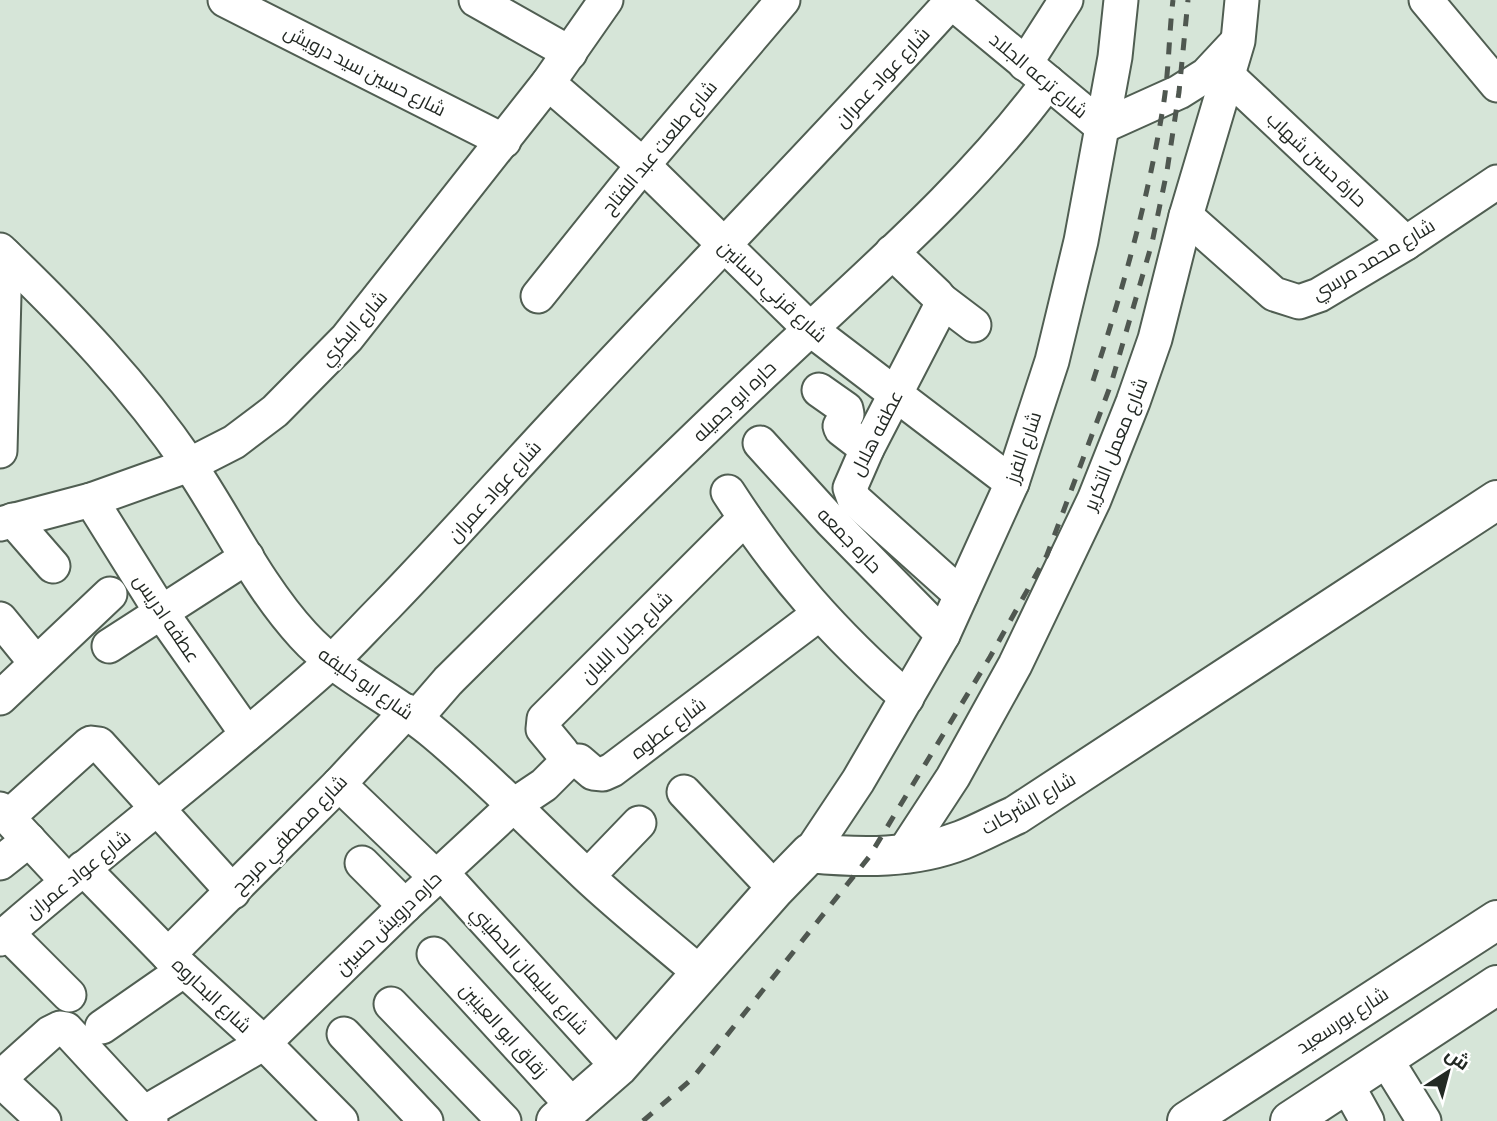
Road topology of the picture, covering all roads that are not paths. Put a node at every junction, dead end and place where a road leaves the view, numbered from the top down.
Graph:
1 (225, 0) edge
2 (476, 0) edge
3 (606, 0) edge
4 (783, 0) edge
5 (1066, 0) edge
6 (1121, 0) edge
7 (1242, 0) edge
8 (1426, 0) edge
9 (950, 1) edge
10 (1238, 41) junction
11 (570, 53) junction
12 (1037, 73) junction
13 (1227, 75) junction
14 (548, 83) junction
15 (1497, 85) edge
16 (1101, 124) junction
17 (504, 141) junction
18 (643, 165) junction
19 (1497, 182) edge
20 (1185, 216) junction
21 (1406, 243) junction
22 (723, 244) junction
23 (892, 252) junction
24 (2, 253) edge
25 (538, 296) dead end
26 (941, 300) junction
27 (2, 302) edge
28 (974, 326) dead end
29 (810, 329) junction
30 (819, 390) dead end
31 (895, 394) junction
32 (1, 405) edge
33 (760, 443) dead end
34 (867, 449) junction
35 (0, 451) edge
36 (190, 465) junction
37 (1012, 483) junction
38 (91, 500) junction
39 (1497, 500) edge
40 (7, 522) edge
41 (247, 557) junction
42 (52, 566) dead end
43 (110, 594) dead end
44 (961, 595) junction
45 (161, 612) junction
46 (819, 614) junction
47 (0, 620) edge
48 (943, 635) junction
49 (109, 646) dead end
50 (331, 662) junction
51 (36, 663) junction
52 (0, 698) edge
53 (906, 698) junction
54 (412, 715) junction
55 (247, 734) junction
56 (565, 764) junction
57 (339, 784) junction
58 (684, 792) dead end
59 (514, 805) junction
60 (160, 808) junction
61 (12, 822) edge
62 (639, 823) dead end
63 (810, 853) junction
64 (902, 855) junction
65 (0, 863) edge
66 (362, 863) dead end
67 (75, 875) junction
68 (439, 875) junction
69 (587, 876) junction
70 (775, 890) junction
71 (233, 892) junction
72 (405, 906) junction
73 (1497, 920) edge
74 (4, 936) edge
75 (434, 954) dead end
76 (176, 962) junction
77 (701, 974) junction
78 (1497, 985) edge
79 (69, 995) dead end
80 (391, 1004) dead end
81 (102, 1027) dead end
82 (344, 1034) dead end
83 (264, 1043) junction
84 (1385, 1058) junction
85 (618, 1067) junction
86 (0, 1079) edge
87 (1346, 1083) junction
88 (564, 1113) edge
89 (148, 1117) edge
90 (330, 1118) edge
91 (44, 1121) edge
92 (426, 1121) edge
93 (504, 1121) edge
94 (1187, 1121) edge
95 (1290, 1121) edge
96 (1367, 1121) edge
97 (1424, 1121) edge

1 - 17 street, شارع حسين سيد درويش
2 - 11 street
3 - 11 street, شارع البكري
4 - 18 street, شارع طلعت عبد الفتاح
5 - 12 street, حاره ابو جميله
6 - 16 street, شارع الفرز
7 - 10 street, شارع معمل التكرير
8 - 15 street
9 - 12 street, شارع ترعه الجلاد
9 - 22 street, شارع عواد عمران
10 - 13 street, شارع معمل التكرير
10 - 16 street, شارع ترعه الجلاد
11 - 14 street, شارع البكري
12 - 16 street, شارع ترعه الجلاد
12 - 23 street, حاره ابو جميله
13 - 20 street, شارع معمل التكرير
13 - 21 street, حارة حسن شهاب
14 - 17 street, شارع البكري
14 - 18 street, شارع قرني حسانين
16 - 37 street, شارع الفرز
17 - 36 street, شارع البكري
18 - 22 street, شارع قرني حسانين
18 - 25 street, شارع طلعت عبد الفتاح
19 - 21 street, شارع محمد مرسي
20 - 21 street, شارع محمد مرسي
20 - 64 street, شارع معمل التكرير
22 - 29 street, شارع قرني حسانين
22 - 50 street, شارع عواد عمران
23 - 26 street
23 - 29 street, حاره ابو جميله
24 - 27 street
24 - 36 street, شارع ابو خليفه
26 - 28 street
26 - 31 street, عطفه هلال
27 - 32 street
29 - 31 street, شارع قرني حسانين
29 - 54 street, حاره ابو جميله
30 - 34 street
31 - 34 street, عطفه هلال
31 - 37 street, شارع قرني حسانين
32 - 35 street
33 - 48 street, حاره جمعه
34 - 44 street, عطفه هلال
36 - 38 street, شارع البكري
36 - 41 street, شارع ابو خليفه
37 - 44 street, شارع الفرز
38 - 40 street, شارع البكري
38 - 45 street, عطفه ادريس
39 - 64 main road, شارع الشركات
40 - 42 street
41 - 45 street
41 - 50 street, شارع ابو خليفه
43 - 51 street
44 - 48 street, شارع الفرز
45 - 49 street
45 - 55 street, عطفه ادريس
46 - 53 street
46 - 56 street, شارع عطوه
46 - 56 street, شارع جلال اللبان
47 - 51 street
48 - 53 street, شارع الفرز
50 - 54 street, شارع ابو خليفه
50 - 55 street, شارع عواد عمران
51 - 52 street
53 - 63 street, شارع الفرز
54 - 57 street, شارع مصطفي مرجح
54 - 59 street, شارع ابو خليفه
55 - 60 street, شارع عواد عمران
56 - 59 street
57 - 68 street, شارع سليمان الحطيني
57 - 71 street, شارع مصطفي مرجح
58 - 70 street
59 - 68 street, حاره درويش حسين
59 - 69 street, شارع ابو خليفه
60 - 61 street
60 - 67 street, شارع عواد عمران
60 - 71 street
61 - 65 street
61 - 67 street, شارع البحاروه
62 - 69 street
63 - 64 main road, شارع الشركات
63 - 70 main road
66 - 72 street
67 - 74 street, شارع عواد عمران
67 - 76 street, شارع البحاروه
68 - 72 street, حاره درويش حسين
68 - 85 street, شارع سليمان الحطيني
69 - 77 street, شارع ابو خليفه
70 - 77 main road
71 - 76 street, شارع مصطفي مرجح
72 - 83 street, حاره درويش حسين
73 - 94 main road, شارع بورسعيد
74 - 79 street
75 - 88 street, زقاق ابو العينين
76 - 81 street, شارع مصطفي مرجح
76 - 83 street, شارع البحاروه
77 - 85 main road
78 - 84 main road
80 - 93 street
82 - 92 street
83 - 89 street, حاره درويش حسين
83 - 90 street, شارع البحاروه
84 - 87 main road
84 - 97 street
85 - 88 main road
86 - 89 street
86 - 91 street
87 - 95 main road
87 - 96 street

